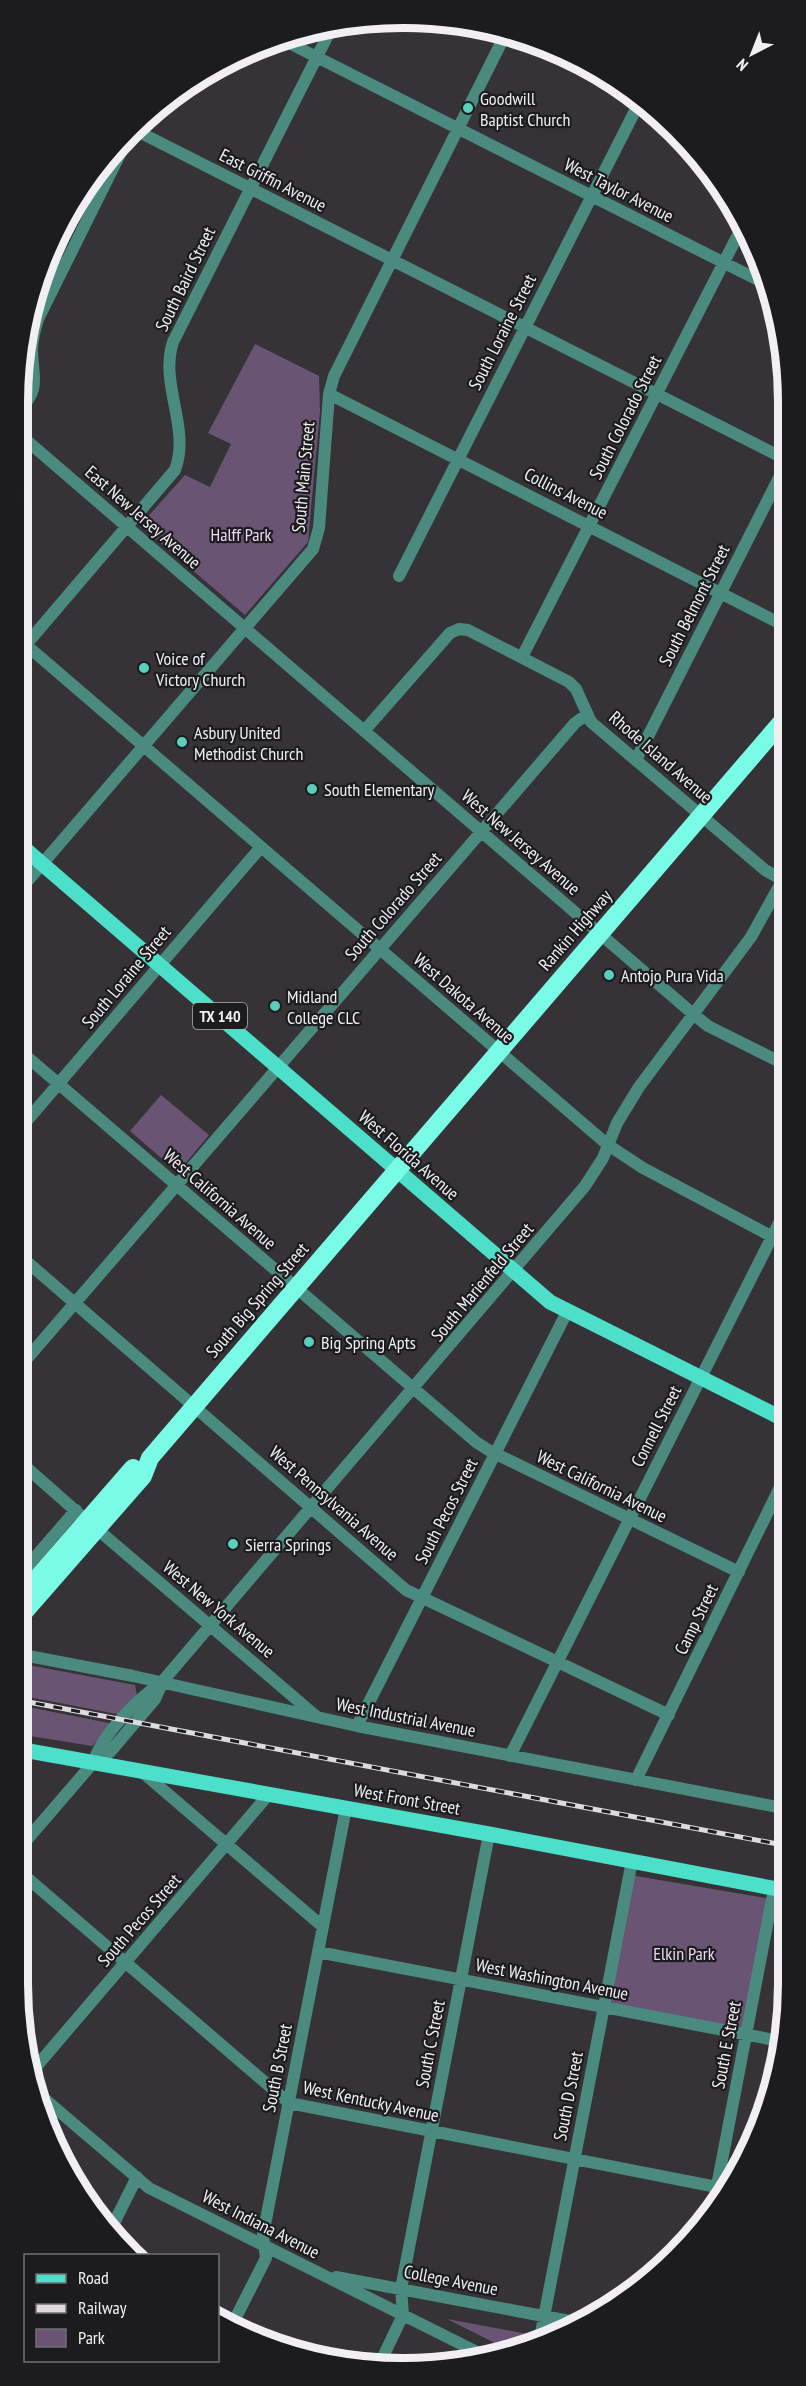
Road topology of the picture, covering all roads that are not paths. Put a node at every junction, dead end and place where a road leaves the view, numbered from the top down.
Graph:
1 (327, 37) edge
2 (502, 42) edge
3 (293, 45) edge
4 (316, 57) junction
5 (636, 110) edge
6 (458, 128) junction
7 (142, 134) edge
8 (116, 163) edge
9 (250, 189) junction
10 (592, 196) junction
11 (738, 235) edge
12 (391, 259) junction
13 (723, 263) junction
14 (757, 279) edge
15 (39, 318) edge
16 (525, 327) junction
17 (33, 350) edge
18 (328, 394) junction
19 (657, 394) junction
20 (28, 402) edge
21 (28, 442) edge
22 (778, 455) edge
23 (459, 459) junction
24 (778, 480) edge
25 (590, 525) junction
26 (127, 526) junction
27 (399, 576) dead end
28 (720, 594) junction
29 (778, 623) edge
30 (244, 628) junction
31 (28, 637) edge
32 (28, 653) edge
33 (522, 657) junction
34 (586, 715) junction
35 (364, 731) junction
36 (778, 731) edge
37 (143, 746) junction
38 (636, 760) junction
39 (700, 815) junction
40 (481, 832) junction
41 (261, 847) junction
42 (28, 852) edge
43 (42, 864) junction
44 (778, 876) edge
45 (28, 880) edge
46 (778, 891) edge
47 (599, 933) junction
48 (380, 950) junction
49 (160, 965) junction
50 (692, 1014) junction
51 (498, 1051) junction
52 (28, 1058) edge
53 (778, 1061) edge
54 (278, 1067) junction
55 (58, 1084) junction
56 (28, 1119) edge
57 (608, 1145) junction
58 (397, 1170) junction
59 (177, 1186) junction
60 (778, 1225) edge
61 (772, 1237) junction
62 (778, 1240) edge
63 (28, 1263) edge
64 (515, 1272) junction
65 (296, 1288) junction
66 (75, 1303) junction
67 (567, 1312) junction
68 (28, 1357) edge
69 (700, 1378) junction
70 (414, 1389) junction
71 (195, 1406) junction
72 (778, 1417) edge
73 (495, 1454) junction
74 (28, 1469) edge
75 (778, 1492) edge
76 (312, 1507) junction
77 (86, 1519) junction
78 (629, 1519) junction
79 (28, 1568) edge
80 (739, 1572) junction
81 (28, 1588) edge
82 (422, 1598) junction
83 (28, 1604) edge
84 (210, 1625) junction
85 (28, 1655) edge
86 (557, 1663) junction
87 (162, 1682) junction
88 (669, 1715) junction
89 (319, 1718) junction
90 (357, 1726) junction
91 (28, 1751) edge
92 (510, 1756) junction
93 (93, 1763) junction
94 (141, 1771) junction
95 (636, 1780) junction
96 (269, 1794) junction
97 (778, 1807) edge
98 (346, 1808) junction
99 (489, 1834) junction
100 (28, 1838) edge
101 (227, 1845) junction
102 (632, 1862) junction
103 (28, 1879) edge
104 (778, 1889) edge
105 (778, 1902) edge
106 (322, 1926) junction
107 (318, 1952) junction
108 (126, 1962) junction
109 (461, 1980) junction
110 (604, 2007) junction
111 (746, 2034) junction
112 (773, 2040) edge
113 (38, 2065) edge
114 (47, 2101) edge
115 (289, 2103) junction
116 (432, 2132) junction
117 (575, 2160) junction
118 (724, 2175) edge
119 (137, 2177) junction
120 (717, 2187) edge
121 (115, 2222) edge
122 (266, 2247) junction
123 (320, 2274) junction
124 (401, 2289) junction
125 (403, 2315) junction
126 (544, 2316) junction
127 (235, 2318) edge
128 (566, 2320) edge
129 (541, 2331) edge
130 (474, 2350) edge
131 (383, 2357) edge

1 - 4 street, South Baird Street
2 - 6 street, South Main Street
3 - 4 street, West Taylor Avenue
4 - 6 street, West Taylor Avenue
4 - 9 street, South Baird Street
5 - 10 street, South Loraine Street
6 - 10 street, West Taylor Avenue
6 - 12 street, South Main Street
7 - 9 street, East Griffin Avenue
8 - 15 street
9 - 12 street, East Griffin Avenue
9 - 26 street, South Baird Street
10 - 13 street, West Taylor Avenue
10 - 16 street, South Loraine Street
11 - 13 street, South Colorado Street
12 - 16 street, East Griffin Avenue
12 - 18 street, South Main Street
13 - 14 street, West Taylor Avenue
13 - 19 street, South Colorado Street
16 - 19 street, East Griffin Avenue
16 - 23 street, South Loraine Street
17 - 20 street
18 - 23 street, Collins Avenue
18 - 30 street, South Main Street
19 - 22 street, East Griffin Avenue
19 - 25 street, South Colorado Street
21 - 26 street, East New Jersey Avenue
23 - 25 street, Collins Avenue
23 - 27 street, South Loraine Street
24 - 28 street, South Belmont Street
25 - 28 street, Collins Avenue
25 - 33 street, South Colorado Street
26 - 30 street, East New Jersey Avenue
26 - 31 street, South Baird Street
28 - 29 street, Collins Avenue
28 - 38 street, South Belmont Street
30 - 35 street, West New Jersey Avenue
30 - 37 street, South Main Street
32 - 37 street, West Dakota Avenue
33 - 34 street, Rhode Island Avenue
33 - 35 street, Rhode Island Avenue
34 - 38 street, Rhode Island Avenue
34 - 40 street, South Colorado Street
35 - 40 street, West New Jersey Avenue
36 - 39 highway, Rankin Highway
37 - 41 street, West Dakota Avenue
37 - 43 street, South Main Street
38 - 39 street, Rhode Island Avenue
39 - 44 street, Rhode Island Avenue
39 - 47 highway, Rankin Highway
40 - 47 street, West New Jersey Avenue
40 - 48 street, South Colorado Street
41 - 48 street, West Dakota Avenue
41 - 49 street, South Loraine Street
42 - 43 main road, TX 140
43 - 45 street, South Main Street
43 - 49 main road, West Florida Avenue / TX 140
46 - 50 street, South Marienfeld Street
47 - 50 street, West New Jersey Avenue
47 - 51 highway, Rankin Highway
48 - 51 street, West Dakota Avenue
48 - 54 street, South Colorado Street
49 - 54 main road, West Florida Avenue / TX 140
49 - 55 street, South Loraine Street
50 - 53 street, West New Jersey Avenue
50 - 57 street, South Marienfeld Street
51 - 57 street, West Dakota Avenue
51 - 58 highway, Rankin Highway
52 - 55 street, West California Avenue
54 - 58 main road, West Florida Avenue / TX 140
54 - 59 street, South Colorado Street
55 - 56 street, South Loraine Street
55 - 59 street, West California Avenue
57 - 61 street, West Dakota Avenue
57 - 64 street, South Marienfeld Street
58 - 64 main road, West Florida Avenue
58 - 65 highway, South Big Spring Street
59 - 65 street, West California Avenue
59 - 66 street, South Colorado Street
60 - 61 street, Connell Street
61 - 62 street, West Dakota Avenue
61 - 69 street, Connell Street
63 - 66 street, West Pennsylvania Avenue
64 - 67 main road, West Florida Avenue
64 - 70 street, South Marienfeld Street
65 - 70 street, West California Avenue
65 - 71 highway, South Big Spring Street
66 - 68 street, South Colorado Street
66 - 71 street, West Pennsylvania Avenue
67 - 69 main road, West Florida Avenue
67 - 73 street, South Pecos Street
69 - 72 main road, West Florida Avenue
69 - 78 street, Connell Street
70 - 73 street, West California Avenue
70 - 76 street, South Marienfeld Street
71 - 76 street, West Pennsylvania Avenue
71 - 77 highway, South Big Spring Street
73 - 78 street, West California Avenue
73 - 82 street, South Pecos Street
74 - 77 street, West New York Avenue
75 - 80 street, Camp Street
76 - 82 street, West Pennsylvania Avenue
76 - 84 street, South Marienfeld Street
77 - 79 street, South Big Spring Street
77 - 81 highway, South Big Spring Street
77 - 83 highway, South Big Spring Street
77 - 84 street, West New York Avenue
78 - 80 street, West California Avenue
78 - 86 street, Connell Street
80 - 88 street, Camp Street
82 - 86 street, West Pennsylvania Avenue
82 - 90 street, South Pecos Street
84 - 87 street, South Marienfeld Street
84 - 89 street, West New York Avenue
85 - 87 street, West Industrial Avenue
86 - 88 street, West Pennsylvania Avenue
86 - 92 street, Connell Street
87 - 89 street, West Industrial Avenue
87 - 93 street, South Marienfeld Street
88 - 95 street, Camp Street
89 - 90 street, West Industrial Avenue
90 - 92 street, West Industrial Avenue
91 - 93 main road, West Front Street
92 - 95 street, West Industrial Avenue
93 - 94 main road, West Front Street
93 - 100 street, South Marienfeld Street
94 - 96 main road, West Front Street
94 - 101 street
95 - 97 street, West Industrial Avenue
96 - 98 main road, West Front Street
96 - 101 street, South Pecos Street
98 - 99 main road, West Front Street
98 - 106 street, South B Street
99 - 102 main road, West Front Street
99 - 109 street, South C Street
101 - 106 street
101 - 108 street, South Pecos Street
102 - 104 main road, West Front Street
102 - 110 street, South D Street
103 - 108 street, West Kentucky Avenue
105 - 111 street, South E Street
106 - 107 street, South B Street
107 - 109 street, West Washington Avenue
107 - 115 street, South B Street
108 - 113 street, South Pecos Street
108 - 115 street, West Kentucky Avenue
109 - 110 street, West Washington Avenue
109 - 116 street, South C Street
110 - 111 street, West Washington Avenue
110 - 117 street, South D Street
111 - 112 street, West Washington Avenue
111 - 118 street, South E Street
114 - 119 street, West Indiana Avenue
115 - 116 street, West Kentucky Avenue
115 - 122 street, South B Street
116 - 117 street, West Kentucky Avenue
116 - 124 street, South C Street
117 - 120 street, West Kentucky Avenue
117 - 126 street, South D Street
119 - 121 street
119 - 122 street, West Indiana Avenue
122 - 123 street, West Indiana Avenue
122 - 127 street, South B Street
123 - 124 street, College Avenue
123 - 125 street, West Indiana Avenue
124 - 125 street, South C Street
124 - 126 street, College Avenue
125 - 130 street, West Indiana Avenue
125 - 131 street
126 - 128 street, College Avenue
126 - 129 street, South D Street

